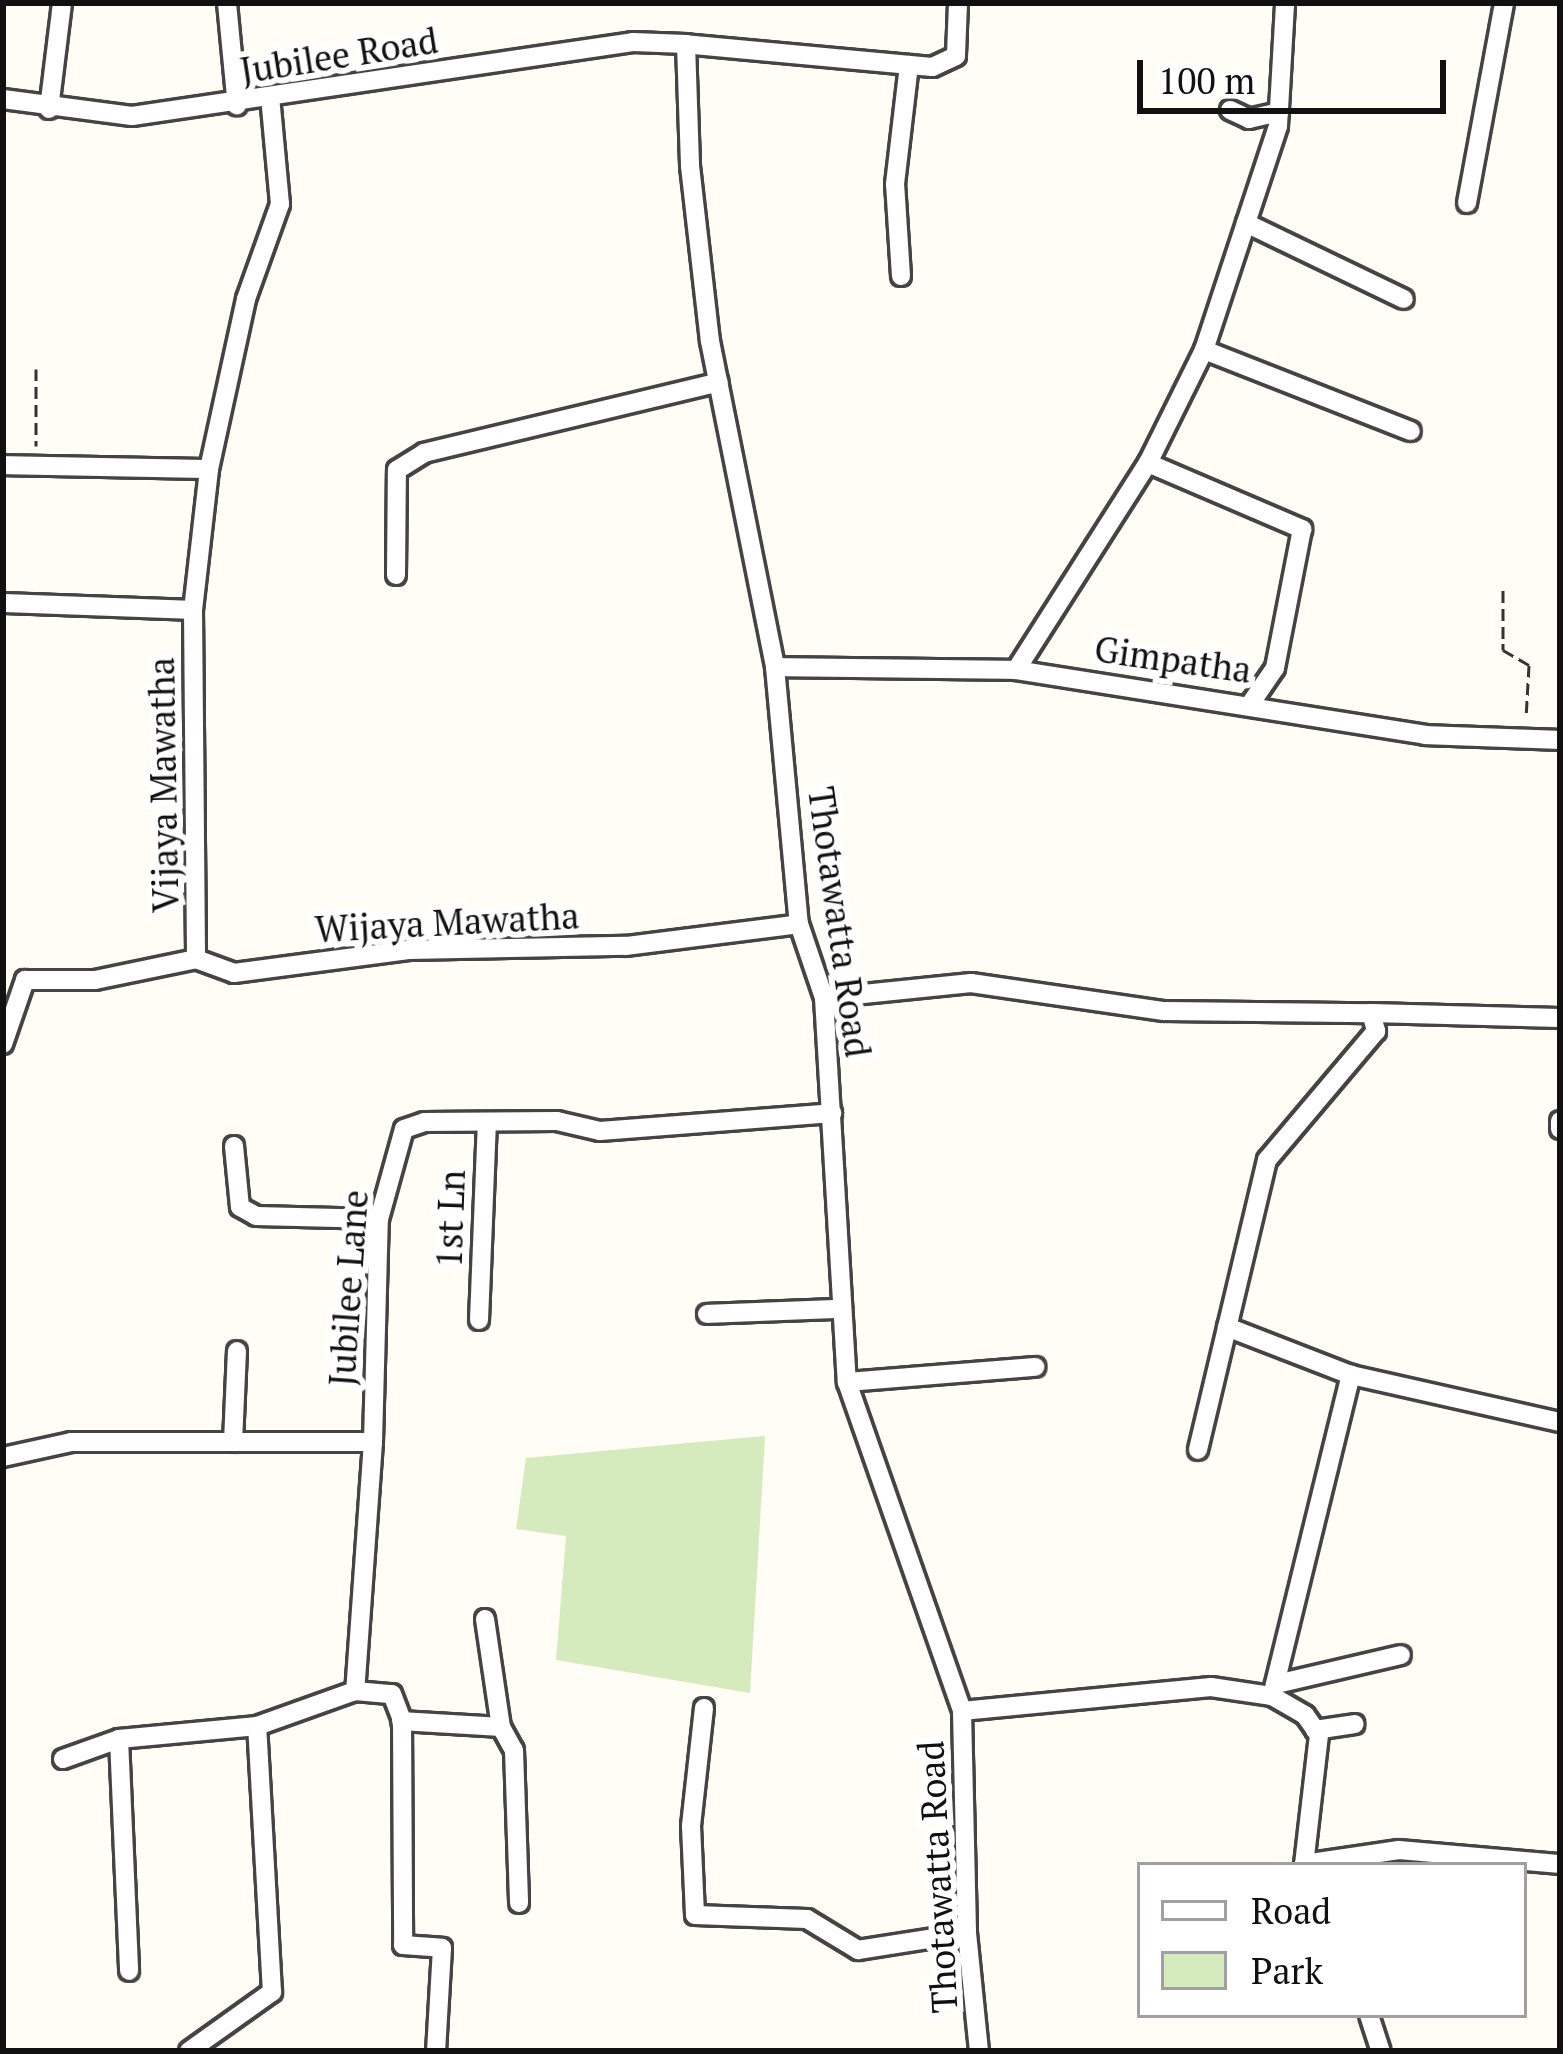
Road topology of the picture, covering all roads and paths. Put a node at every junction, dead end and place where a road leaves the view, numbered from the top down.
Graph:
1 (62, 3) edge
2 (227, 3) edge
3 (958, 3) edge
4 (1285, 3) edge
5 (1504, 3) edge
6 (686, 44) junction
7 (908, 65) junction
8 (270, 97) junction
9 (3, 99) edge
10 (237, 106) junction
11 (50, 109) junction
12 (1230, 110) dead end
13 (1279, 112) junction
14 (1467, 202) dead end
15 (1246, 223) junction
16 (902, 276) dead end
17 (1404, 299) dead end
18 (1204, 350) junction
19 (35, 369) dead end
20 (719, 382) junction
21 (1411, 431) dead end
22 (1148, 463) junction
23 (3, 465) edge
24 (36, 466) junction
25 (209, 469) junction
26 (396, 575) dead end
27 (1503, 590) dead end
28 (3, 603) edge
29 (193, 610) junction
30 (775, 667) junction
31 (1016, 670) junction
32 (1251, 703) junction
33 (1526, 721) dead end
34 (1560, 737) edge
35 (799, 924) junction
36 (196, 958) junction
37 (824, 998) junction
38 (1371, 1012) junction
39 (1560, 1018) edge
40 (3, 1043) edge
41 (832, 1113) junction
42 (487, 1122) junction
43 (234, 1146) dead end
44 (379, 1219) junction
45 (839, 1309) junction
46 (707, 1314) dead end
47 (479, 1320) dead end
48 (1227, 1328) junction
49 (237, 1351) dead end
50 (1035, 1367) dead end
51 (1351, 1375) junction
52 (847, 1382) junction
53 (1560, 1422) edge
54 (233, 1442) junction
55 (373, 1442) junction
56 (1198, 1450) dead end
57 (3, 1457) edge
58 (485, 1619) dead end
59 (1402, 1655) dead end
60 (1276, 1690) junction
61 (355, 1691) junction
62 (704, 1708) dead end
63 (962, 1711) junction
64 (401, 1721) junction
65 (1355, 1724) dead end
66 (257, 1726) junction
67 (501, 1727) junction
68 (1316, 1730) junction
69 (118, 1739) junction
70 (63, 1759) dead end
71 (1304, 1862) edge
72 (1318, 1862) edge
73 (1560, 1864) edge
74 (520, 1903) dead end
75 (968, 1933) junction
76 (129, 1971) dead end
77 (1370, 2018) edge
78 (218, 2043) edge
79 (189, 2051) edge
80 (436, 2051) edge
81 (979, 2051) edge
82 (1381, 2051) edge

1 - 11 street
2 - 10 street
3 - 7 street
4 - 13 street
5 - 14 street
6 - 7 street
6 - 8 street, Jubilee Road
6 - 20 street, Thotawatta Road
7 - 16 street
8 - 10 street, Jubilee Road
8 - 25 street, Vijaya Mawatha
9 - 11 street, Jubilee Road
10 - 11 street, Jubilee Road
12 - 13 street
13 - 15 street
15 - 17 street
15 - 18 street
18 - 21 street
18 - 22 street
19 - 24 path
20 - 26 street
20 - 30 street, Thotawatta Road
22 - 31 street
22 - 32 street
23 - 24 street
24 - 25 street
25 - 29 street, Vijaya Mawatha
27 - 33 path
28 - 29 street
29 - 36 street, Vijaya Mawatha
30 - 31 street, Gimpatha
30 - 35 street, Thotawatta Road
31 - 32 street, Gimpatha
32 - 34 street, Gimpatha
35 - 36 street, Wijaya Mawatha
35 - 37 street, Thotawatta Road
36 - 40 street, Wijaya Mawatha
37 - 38 street
37 - 41 street, Thotawatta Road
38 - 39 street
38 - 48 street
41 - 42 street, Jubilee Lane
41 - 45 street, Thotawatta Road
42 - 44 street, Jubilee Lane
42 - 47 street, 1st Ln
43 - 44 street
44 - 55 street, Jubilee Lane
45 - 46 street
45 - 52 street, Thotawatta Road
48 - 51 street
48 - 56 street
49 - 54 street
50 - 52 street
51 - 53 street
51 - 60 street
52 - 63 street, Thotawatta Road
54 - 55 street
54 - 57 street
55 - 61 street, Jubilee Lane
58 - 67 street
59 - 60 street
60 - 63 street
60 - 68 street
61 - 64 street
61 - 66 street
62 - 75 street
63 - 75 street, Thotawatta Road
64 - 67 street
64 - 80 street
65 - 68 street
66 - 69 street
66 - 78 street
67 - 74 street
68 - 71 street
69 - 70 street
69 - 76 street
72 - 73 street
75 - 81 street, Thotawatta Road
77 - 82 street
78 - 79 street

